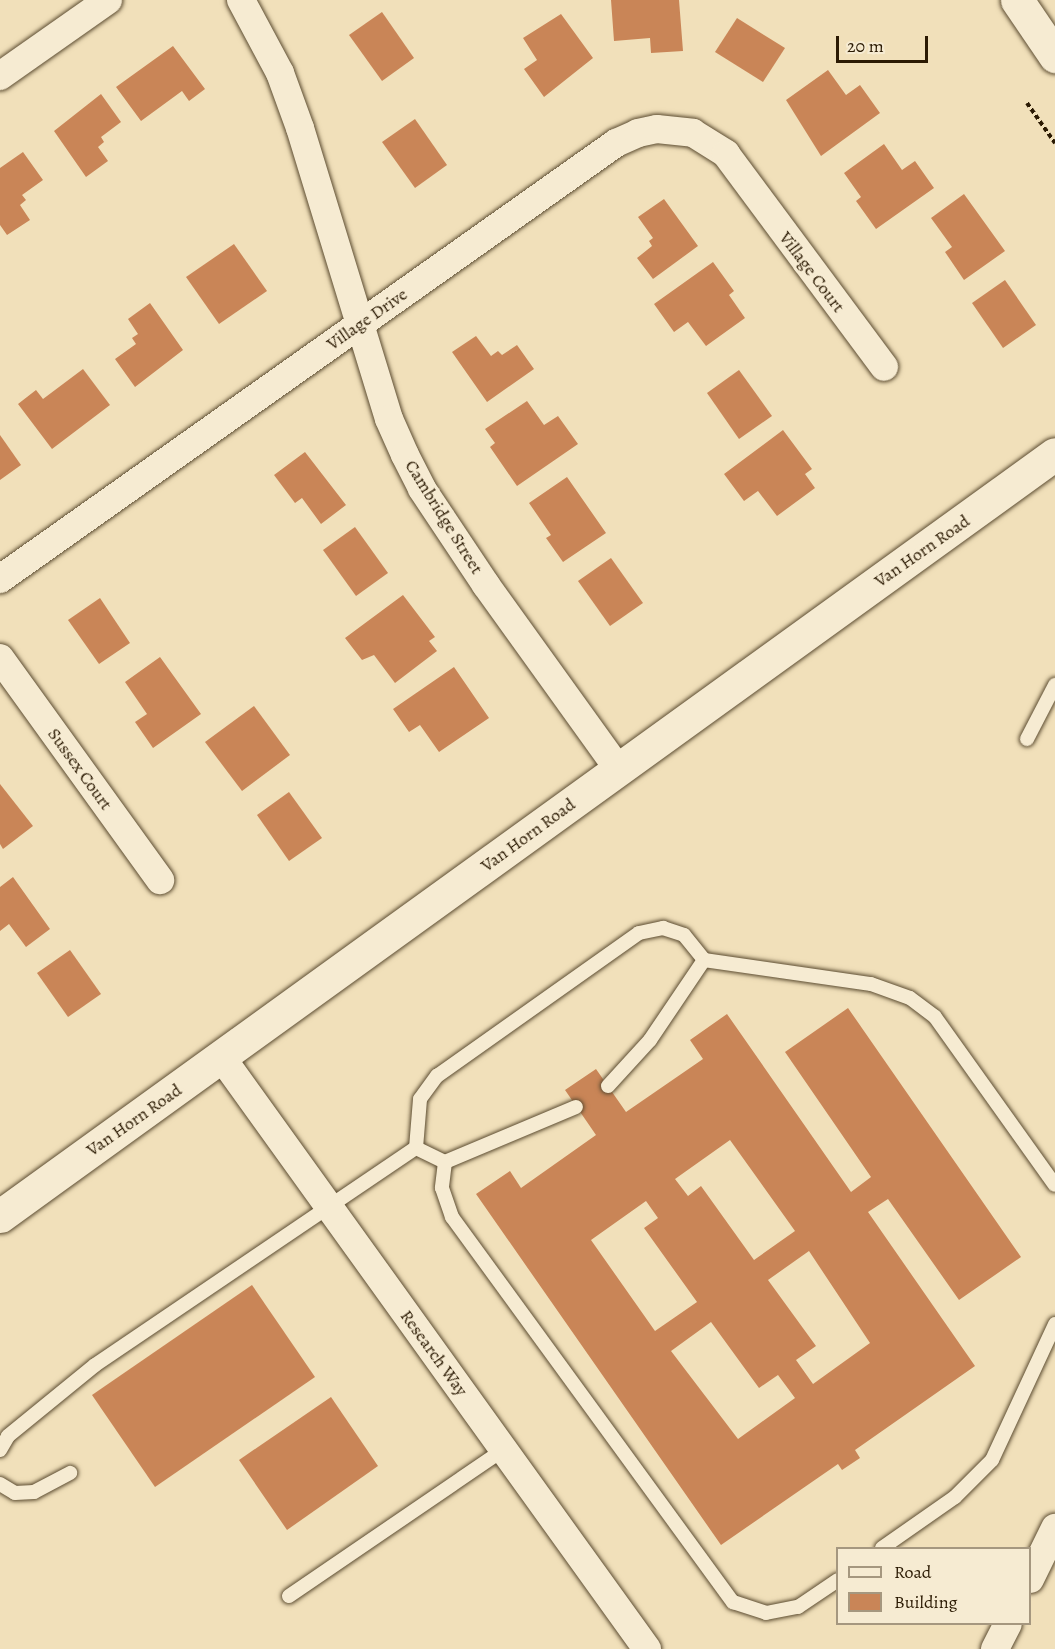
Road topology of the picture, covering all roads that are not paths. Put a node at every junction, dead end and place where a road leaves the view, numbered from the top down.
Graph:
1 (108, 0) edge
2 (241, 0) edge
3 (1017, 0) edge
4 (1055, 56) edge
5 (0, 76) edge
6 (741, 176) joint
7 (360, 324) junction
8 (884, 367) dead end
9 (1055, 454) edge
10 (0, 579) edge
11 (0, 658) edge
12 (1055, 685) edge
13 (1027, 739) dead end
14 (618, 769) junction
15 (160, 880) dead end
16 (704, 960) junction
17 (222, 1058) junction
18 (608, 1086) dead end
19 (576, 1107) dead end
20 (416, 1148) junction
21 (445, 1162) junction
22 (1055, 1185) edge
23 (328, 1206) junction
24 (0, 1216) edge
25 (1055, 1324) edge
26 (0, 1450) edge
27 (504, 1450) junction
28 (70, 1473) dead end
29 (0, 1484) edge
30 (1055, 1528) edge
31 (883, 1547) edge
32 (1031, 1575) edge
33 (836, 1581) edge
34 (289, 1596) dead end
35 (1007, 1625) edge
36 (647, 1649) edge
37 (995, 1649) edge

1 - 5 street
2 - 7 street, Cambridge Street
3 - 4 main road
6 - 7 street, Village Drive
6 - 8 street, Village Court
7 - 10 street, Village Drive
7 - 14 street, Cambridge Street
9 - 14 main road, Van Horn Road
11 - 15 street, Sussex Court
12 - 13 lane
14 - 17 main road, Van Horn Road
16 - 18 lane
16 - 20 lane
16 - 22 lane
17 - 23 street, Research Way
17 - 24 main road, Van Horn Road
19 - 21 lane
20 - 21 lane
20 - 23 lane
21 - 33 lane
23 - 26 lane
23 - 27 street, Research Way
25 - 31 lane
27 - 34 lane
27 - 36 street, Research Way
28 - 29 lane
30 - 32 street
35 - 37 street

